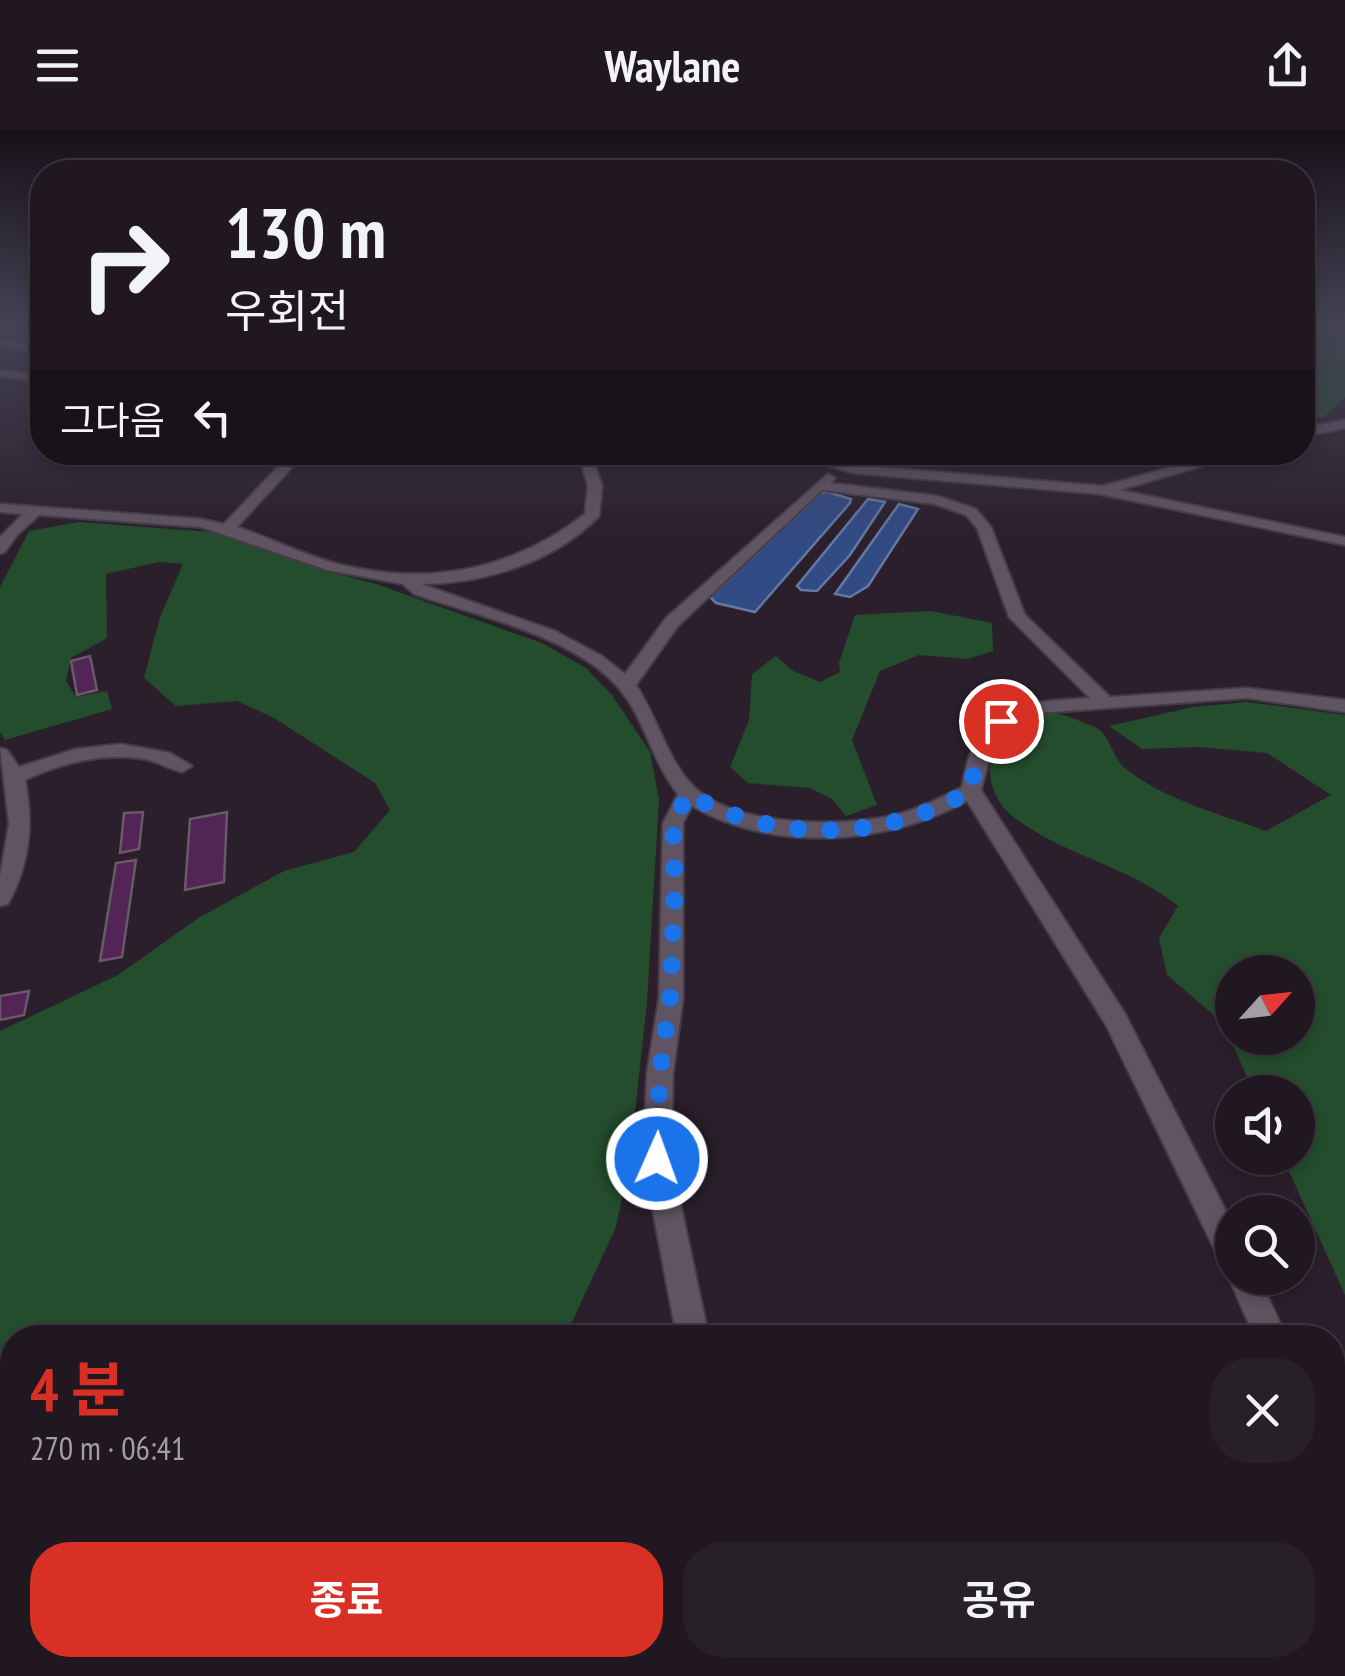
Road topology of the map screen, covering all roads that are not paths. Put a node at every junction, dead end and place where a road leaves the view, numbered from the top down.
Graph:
1 (1345, 405) edge
2 (1345, 424) edge
3 (1326, 425) junction
4 (1315, 429) edge
5 (288, 465) edge
6 (593, 465) edge
7 (838, 465) edge
8 (1195, 465) edge
9 (842, 466) junction
10 (820, 486) junction
11 (1100, 490) junction
12 (0, 508) edge
13 (36, 510) junction
14 (228, 528) junction
15 (1345, 541) edge
16 (0, 549) edge
17 (410, 580) junction
18 (626, 686) junction
19 (1104, 700) junction
20 (1345, 706) edge
21 (0, 754) edge
22 (182, 766) dead end
23 (15, 777) junction
24 (971, 790) junction
25 (688, 794) junction
26 (0, 898) edge
27 (1215, 1220) edge
28 (1252, 1295) edge
29 (690, 1325) edge
30 (1265, 1325) edge

1 - 3 street
2 - 3 street
3 - 4 street
5 - 14 street
6 - 17 street
7 - 9 street
8 - 11 street
9 - 10 street
9 - 11 street
10 - 18 street
10 - 19 street
11 - 15 street
12 - 13 street
13 - 14 street
13 - 16 street
14 - 17 street
17 - 18 street
18 - 25 street
19 - 20 street
19 - 24 street
21 - 23 street
22 - 23 street
23 - 26 street
24 - 25 street
24 - 27 street
25 - 29 street
28 - 30 street

